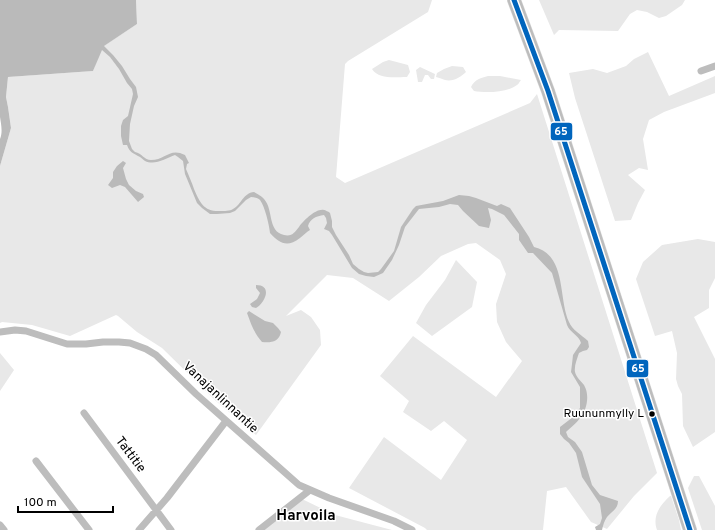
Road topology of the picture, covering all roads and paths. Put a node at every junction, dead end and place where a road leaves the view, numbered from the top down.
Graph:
1 (514, 0) edge
2 (715, 66) edge
3 (701, 71) dead end
4 (0, 332) edge
5 (84, 413) dead end
6 (226, 421) junction
7 (36, 461) dead end
8 (310, 490) junction
9 (156, 510) junction
10 (0, 525) edge
11 (4, 530) edge
12 (89, 530) edge
13 (138, 530) edge
14 (170, 530) edge
15 (260, 530) edge
16 (412, 530) edge
17 (690, 530) edge

1 - 17 highway
2 - 3 street
4 - 6 street, Vanajanlinnantie
5 - 9 street, Tattitie
6 - 8 street, Vanajanlinnantie
6 - 9 street
7 - 12 street
8 - 15 street
8 - 16 street, Vanajanlinnantie
9 - 13 street
9 - 14 street, Tattitie
10 - 11 street

